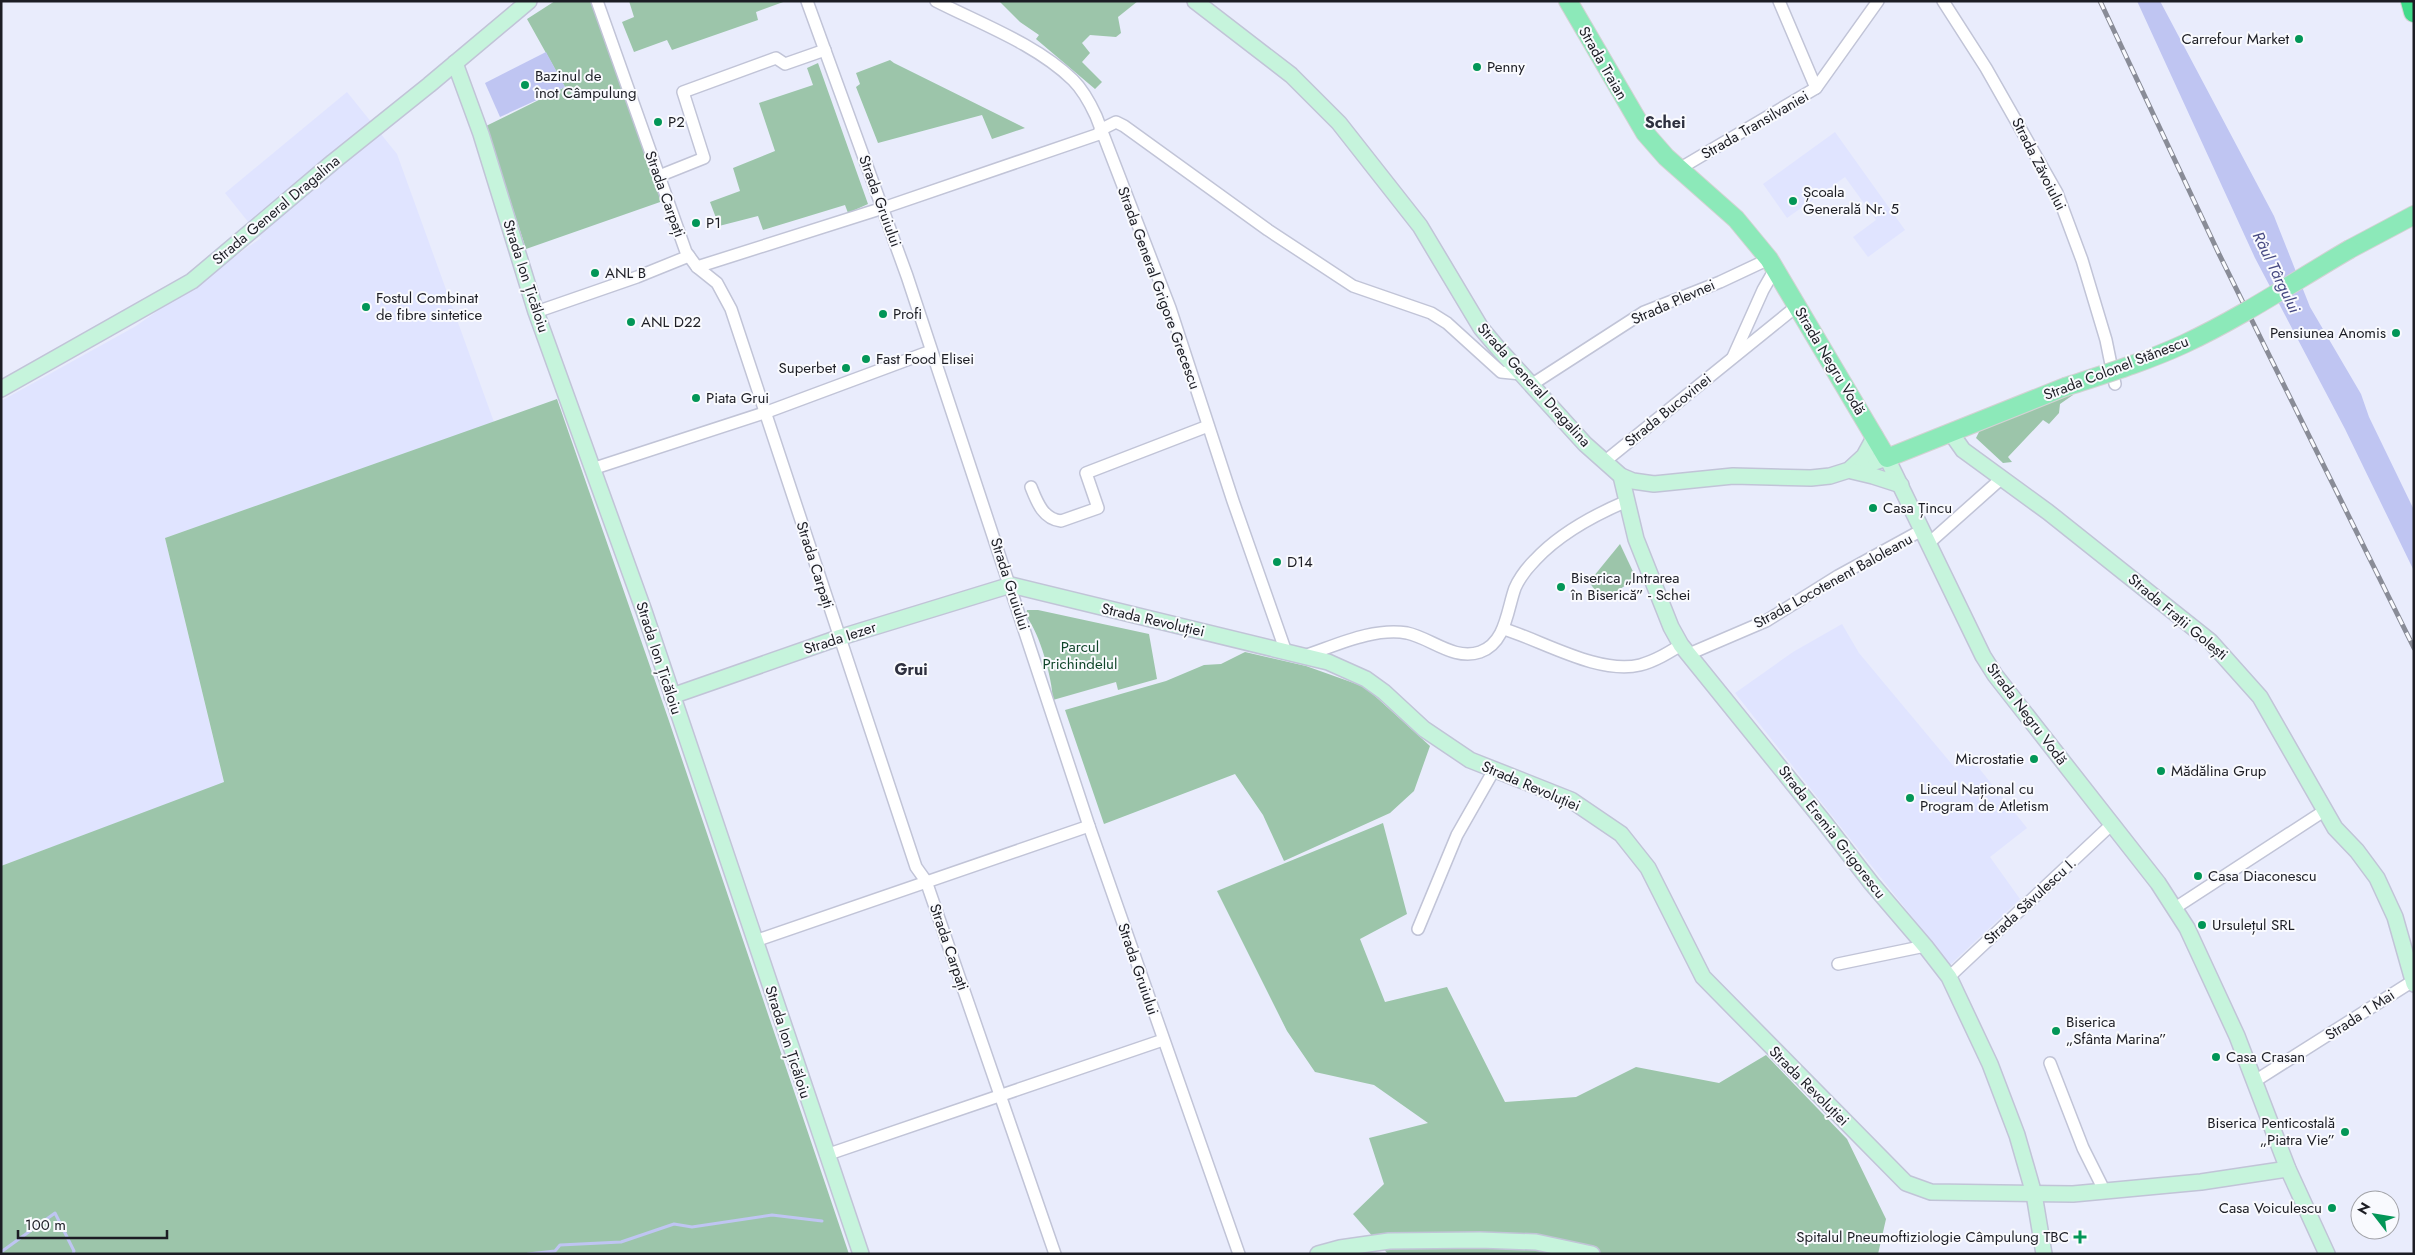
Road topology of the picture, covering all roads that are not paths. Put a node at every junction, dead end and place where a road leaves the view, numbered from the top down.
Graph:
1 (529, 1) edge
2 (597, 1) edge
3 (807, 1) edge
4 (936, 1) edge
5 (1195, 1) edge
6 (1568, 1) edge
7 (1779, 1) edge
8 (1878, 1) edge
9 (1943, 1) edge
10 (2411, 1) edge
11 (2414, 12) edge
12 (825, 50) junction
13 (455, 63) junction
14 (1816, 88) junction
15 (1101, 132) junction
16 (1679, 169) junction
17 (659, 176) junction
18 (883, 208) junction
19 (2409, 219) edge
20 (689, 256) junction
21 (1772, 264) junction
22 (697, 266) junction
23 (1797, 306) junction
24 (536, 312) junction
25 (931, 351) junction
26 (1732, 358) junction
27 (1526, 380) junction
28 (2115, 384) dead end
29 (1, 389) edge
30 (767, 412) junction
31 (1208, 426) junction
32 (1873, 433) junction
33 (1951, 433) junction
34 (1922, 446) junction
35 (1887, 458) junction
36 (1604, 462) junction
37 (592, 469) junction
38 (1848, 471) junction
39 (1621, 476) junction
40 (2002, 478) junction
41 (1902, 485) junction
42 (1031, 487) dead end
43 (1627, 500) junction
44 (1926, 537) junction
45 (1010, 585) junction
46 (1504, 629) junction
47 (838, 638) junction
48 (1685, 650) junction
49 (1286, 652) junction
50 (1304, 656) junction
51 (672, 696) junction
52 (1494, 770) junction
53 (2324, 811) junction
54 (2111, 825) junction
55 (1089, 826) junction
56 (926, 881) junction
57 (2175, 908) junction
58 (1418, 929) dead end
59 (755, 941) junction
60 (1926, 946) junction
61 (1838, 964) dead end
62 (1949, 977) junction
63 (2413, 982) edge
64 (1163, 1040) junction
65 (2050, 1063) dead end
66 (2255, 1081) junction
67 (1001, 1095) junction
68 (826, 1155) junction
69 (2288, 1169) junction
70 (2104, 1190) junction
71 (2034, 1194) junction
72 (860, 1254) edge
73 (1055, 1254) edge
74 (1239, 1254) edge
75 (1318, 1254) edge
76 (1592, 1254) edge
77 (2044, 1254) edge
78 (2327, 1254) edge

1 - 13 street, Strada General Dragalina
2 - 17 street, Strada Carpați
3 - 12 street, Strada Gruiului
4 - 15 street, Strada General Grigore Grecescu
5 - 27 street, Strada General Dragalina
6 - 16 main road, Strada Traian
7 - 14 street
8 - 14 street, Strada Transilvaniei
9 - 28 street, Strada Zăvoiului
10 - 11 highway
12 - 17 street
12 - 18 street, Strada Gruiului
13 - 24 street, Strada Ion Țicăloiu
13 - 29 street, Strada General Dragalina
14 - 16 street, Strada Transilvaniei
15 - 18 street
15 - 27 street
15 - 31 street, Strada General Grigore Grecescu
16 - 21 main road, Strada Negru Vodă
17 - 20 street, Strada Carpați
18 - 22 street
18 - 25 street, Strada Gruiului
19 - 33 main road, Strada Colonel Stănescu, bridge
20 - 22 street, Strada Carpați
20 - 24 street
21 - 23 main road, Strada Negru Vodă
21 - 26 street, Strada Bucovinei
21 - 27 street, Strada Plevnei
22 - 30 street, Strada Carpați
23 - 26 street, Strada Bucovinei
23 - 32 main road, Strada Negru Vodă
24 - 37 street, Strada Ion Țicăloiu
25 - 30 street
25 - 45 street, Strada Gruiului
26 - 36 street, Strada Bucovinei
27 - 36 street, Strada General Dragalina
30 - 37 street
30 - 47 street, Strada Carpați
31 - 42 street
31 - 49 street, Strada General Grigore Grecescu
32 - 34 main road
32 - 35 main road, Strada Negru Vodă
32 - 38 street
33 - 34 main road, Strada Colonel Stănescu
33 - 40 street, Strada Frații Golești
34 - 35 main road, Strada Colonel Stănescu
35 - 38 street, Strada General Dragalina
35 - 41 street, Strada Negru Vodă
36 - 39 street, Strada General Dragalina
37 - 51 street, Strada Ion Țicăloiu
38 - 39 street, Strada General Dragalina
38 - 41 street
39 - 43 street, Strada Eremia Grigorescu
40 - 44 street, Strada Locotenent Baloleanu
40 - 53 street, Strada Frații Golești
41 - 44 street, Strada Negru Vodă
43 - 46 street
43 - 48 street, Strada Eremia Grigorescu
44 - 48 street, Strada Locotenent Baloleanu
44 - 54 street, Strada Negru Vodă
45 - 47 street, Strada Iezer
45 - 49 street, Strada Revoluției
45 - 55 street, Strada Gruiului
46 - 48 street, Strada Locotenent Baloleanu
46 - 50 street
47 - 51 street, Strada Iezer
47 - 56 street, Strada Carpați
48 - 60 street, Strada Eremia Grigorescu
49 - 50 street, Strada Revoluției
50 - 52 street, Strada Revoluției
51 - 59 street, Strada Ion Țicăloiu
52 - 58 street
52 - 71 street, Strada Revoluției
53 - 57 street
53 - 63 street, Strada Frații Golești
54 - 57 street, Strada Negru Vodă
54 - 62 street, Strada Săvulescu I.
55 - 56 street
55 - 64 street, Strada Gruiului
56 - 59 street
56 - 67 street, Strada Carpați
57 - 66 street, Strada Negru Vodă
59 - 68 street, Strada Ion Țicăloiu
60 - 61 street
60 - 62 street, Strada Eremia Grigorescu
62 - 71 street, Strada Eremia Grigorescu
63 - 66 street, Strada 1 Mai
64 - 67 street
64 - 74 street, Strada Gruiului
65 - 70 street
66 - 69 street, Strada Negru Vodă
67 - 68 street
67 - 73 street, Strada Carpați
68 - 72 street, Strada Ion Țicăloiu
69 - 70 street, Strada Revoluției
69 - 78 street, Strada Negru Vodă
70 - 71 street, Strada Revoluției
71 - 77 street, Strada Eremia Grigorescu
75 - 76 street

